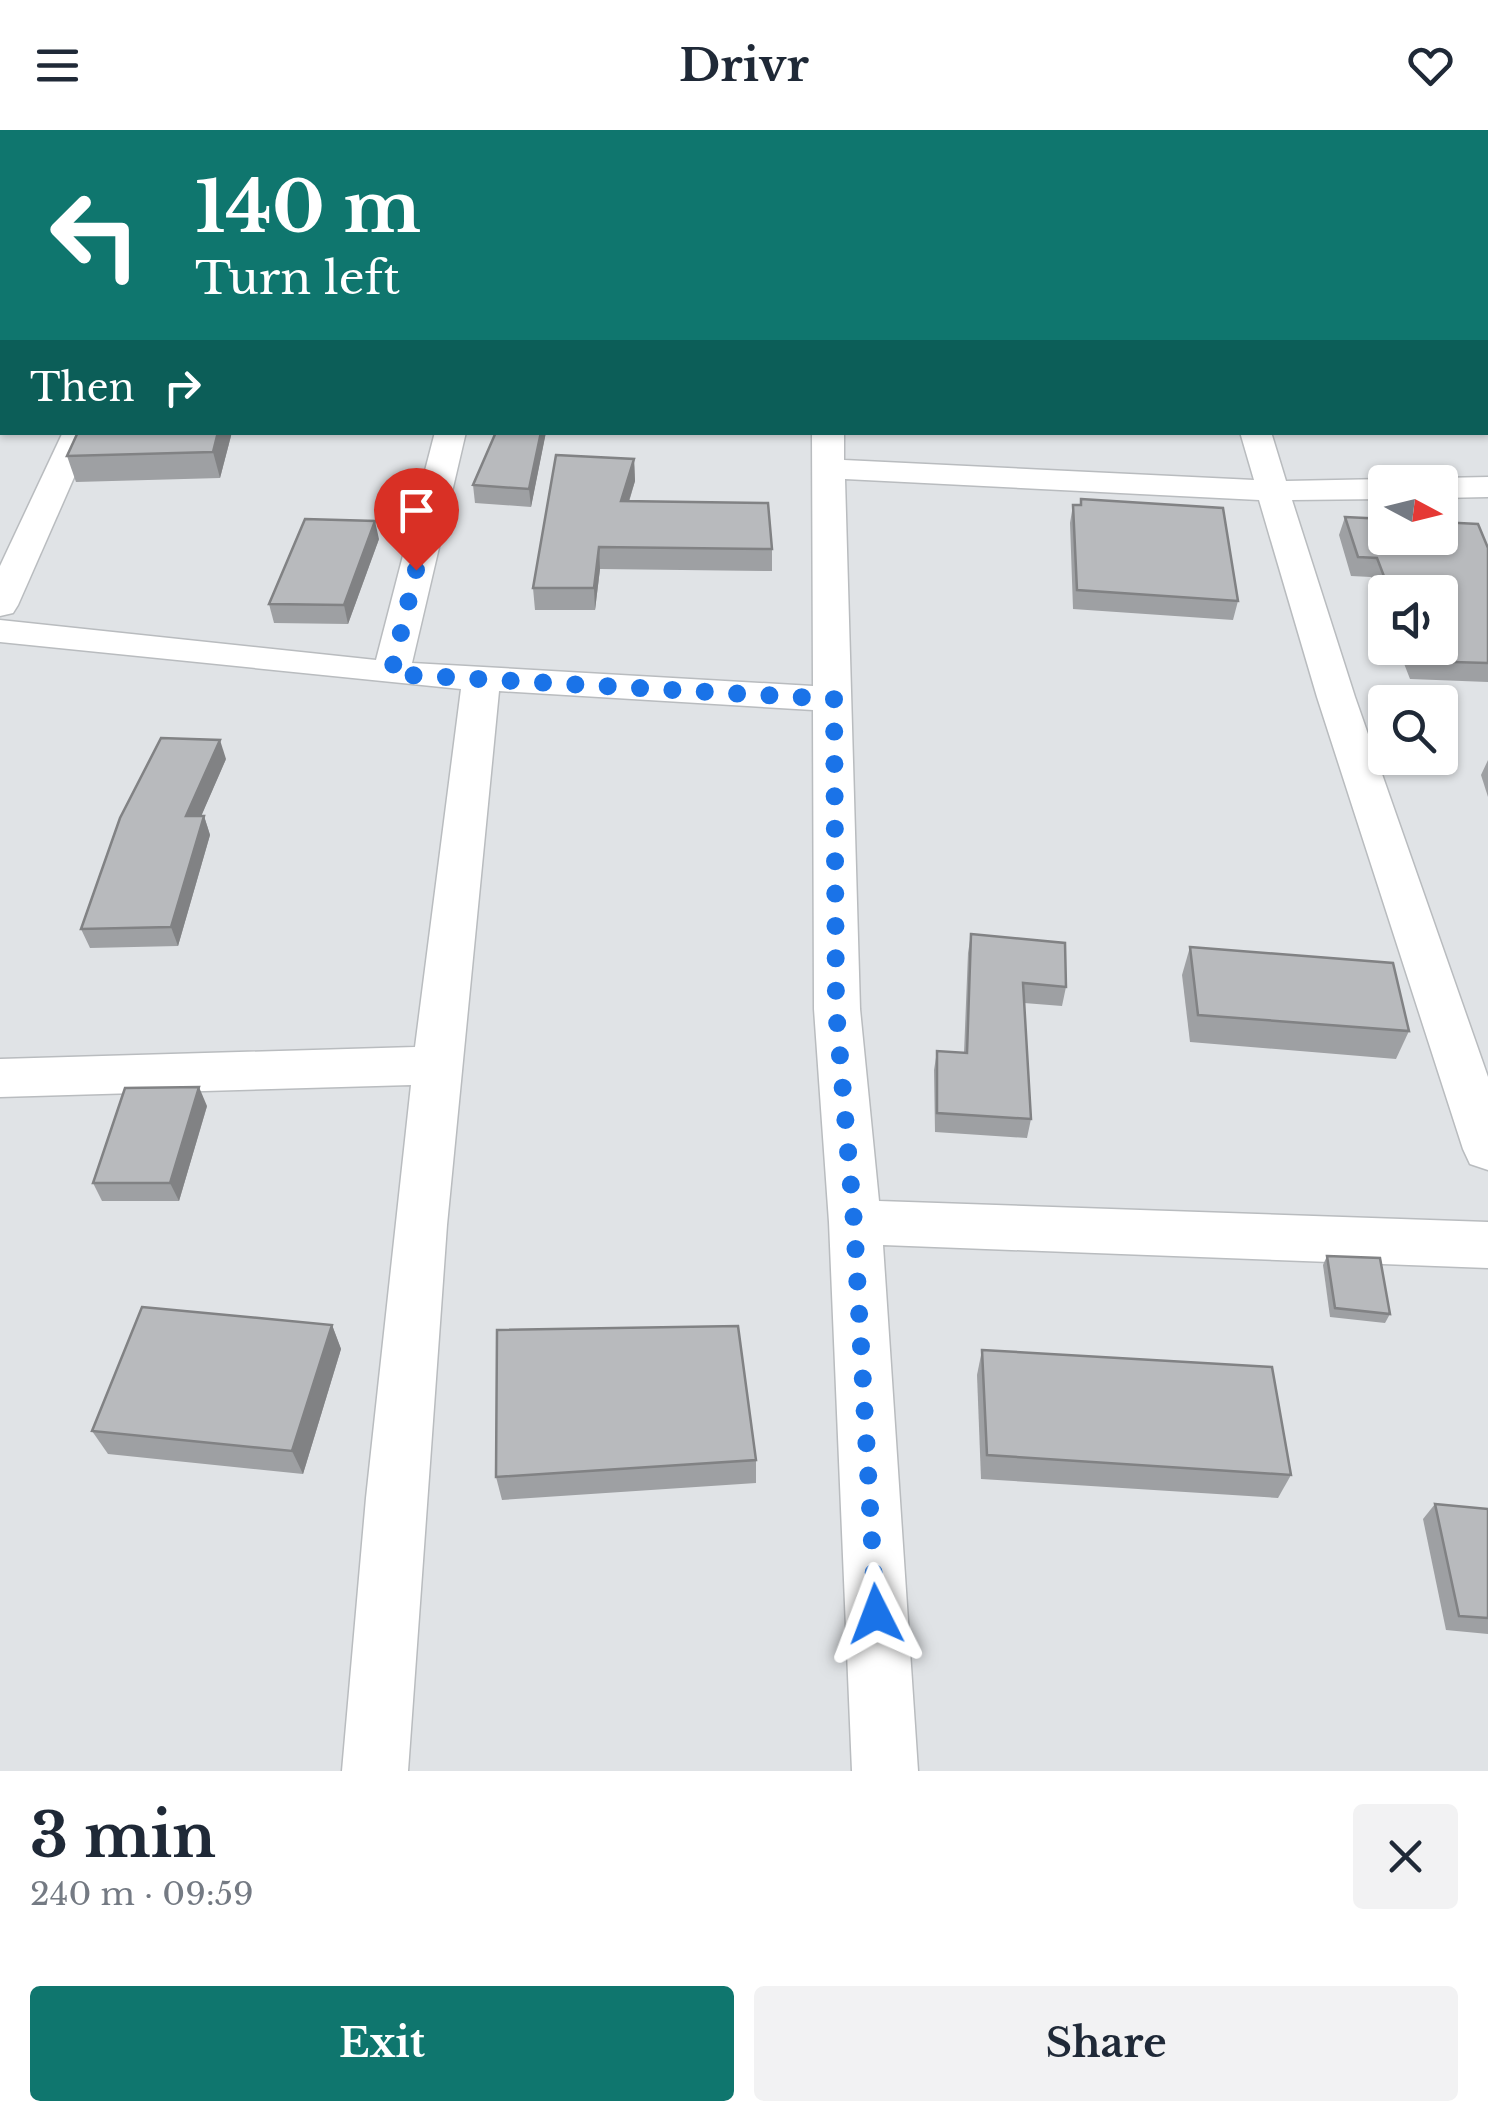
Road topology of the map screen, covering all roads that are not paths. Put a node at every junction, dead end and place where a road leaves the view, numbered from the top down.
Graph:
1 (78, 435) edge
2 (450, 435) edge
3 (1256, 435) edge
4 (830, 451) edge
5 (1488, 487) edge
6 (1458, 488) edge
7 (1368, 489) edge
8 (1272, 491) junction
9 (0, 606) edge
10 (0, 631) edge
11 (391, 674) junction
12 (481, 680) junction
13 (834, 699) junction
14 (435, 1065) junction
15 (0, 1078) edge
16 (1488, 1149) edge
17 (854, 1222) junction
18 (1488, 1245) edge
19 (375, 1771) edge
20 (884, 1771) edge

1 - 9 street
2 - 11 street
3 - 8 street
4 - 8 street
4 - 13 street
5 - 6 street
7 - 8 street
8 - 16 street
10 - 11 street
11 - 12 street
12 - 13 street
12 - 14 street
13 - 17 street
14 - 15 street
14 - 19 street
17 - 18 street
17 - 20 street

